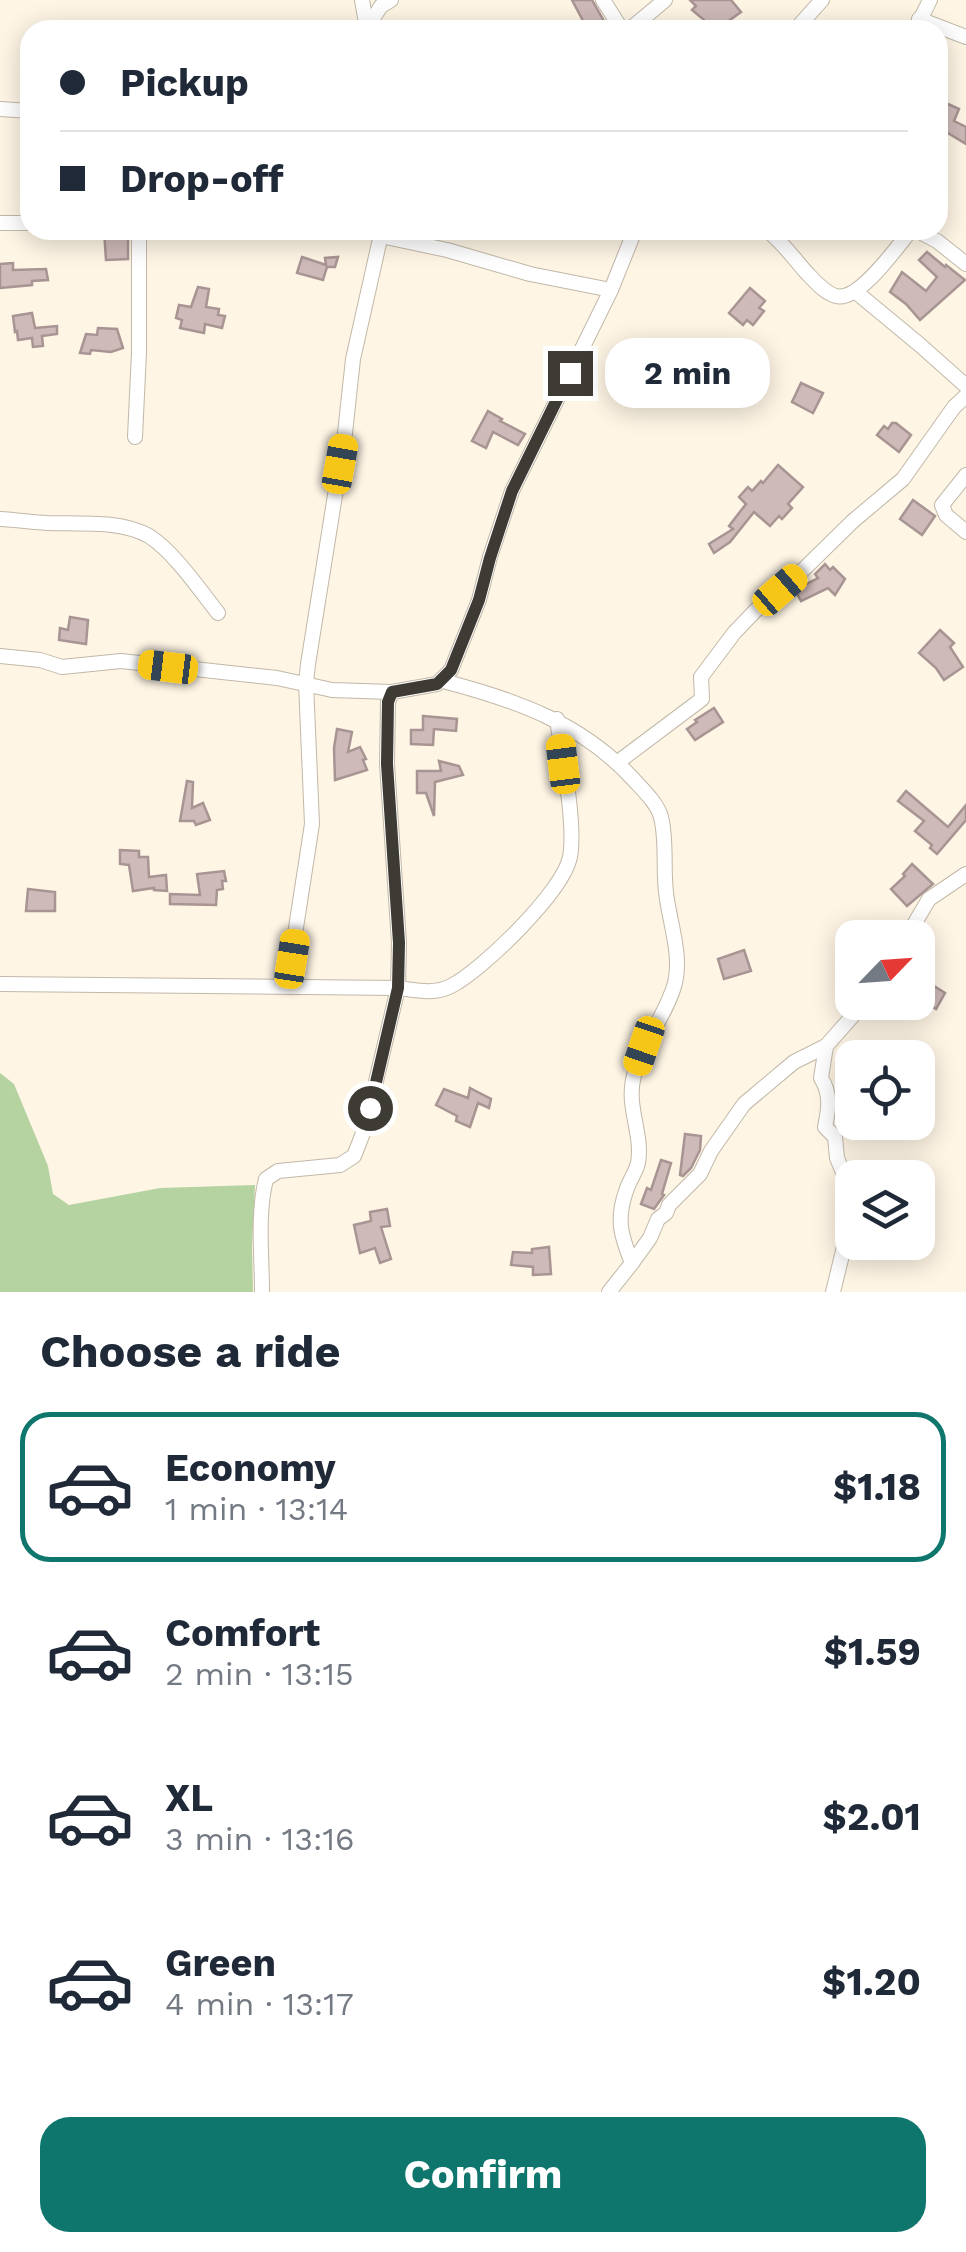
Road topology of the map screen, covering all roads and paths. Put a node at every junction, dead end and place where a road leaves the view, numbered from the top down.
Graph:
1 (392, 0) edge
2 (603, 0) edge
3 (665, 0) edge
4 (822, 0) edge
5 (372, 20) edge
6 (618, 20) edge
7 (639, 20) edge
8 (804, 20) edge
9 (139, 240) edge
10 (379, 240) edge
11 (408, 240) edge
12 (631, 240) edge
13 (777, 240) edge
14 (905, 240) edge
15 (935, 240) edge
16 (966, 264) edge
17 (611, 290) junction
18 (856, 292) junction
19 (966, 386) edge
20 (966, 396) edge
21 (135, 437) dead end
22 (966, 475) edge
23 (0, 519) edge
24 (966, 532) edge
25 (218, 613) dead end
26 (0, 656) edge
27 (442, 680) junction
28 (306, 683) junction
29 (392, 692) junction
30 (557, 719) junction
31 (618, 762) junction
32 (966, 874) edge
33 (917, 920) edge
34 (0, 984) edge
35 (288, 986) junction
36 (398, 988) junction
37 (848, 1020) edge
38 (826, 1046) junction
39 (838, 1160) edge
40 (841, 1260) edge
41 (632, 1263) junction
42 (262, 1292) edge
43 (609, 1292) edge
44 (833, 1292) edge

1 - 5 street
2 - 6 street
3 - 7 street
4 - 8 street
9 - 21 street
10 - 28 street
11 - 17 street
12 - 17 street
13 - 18 street
14 - 18 street
15 - 16 street
17 - 27 street
18 - 19 street
20 - 31 street
22 - 24 street
23 - 25 street
26 - 28 street
27 - 29 street
27 - 30 street
28 - 29 street
28 - 35 street
29 - 36 street
30 - 31 street
30 - 36 street
31 - 41 street
32 - 33 street
34 - 35 street
35 - 36 street
36 - 42 street
37 - 38 street
38 - 39 street
38 - 41 street
40 - 44 street
41 - 43 street

